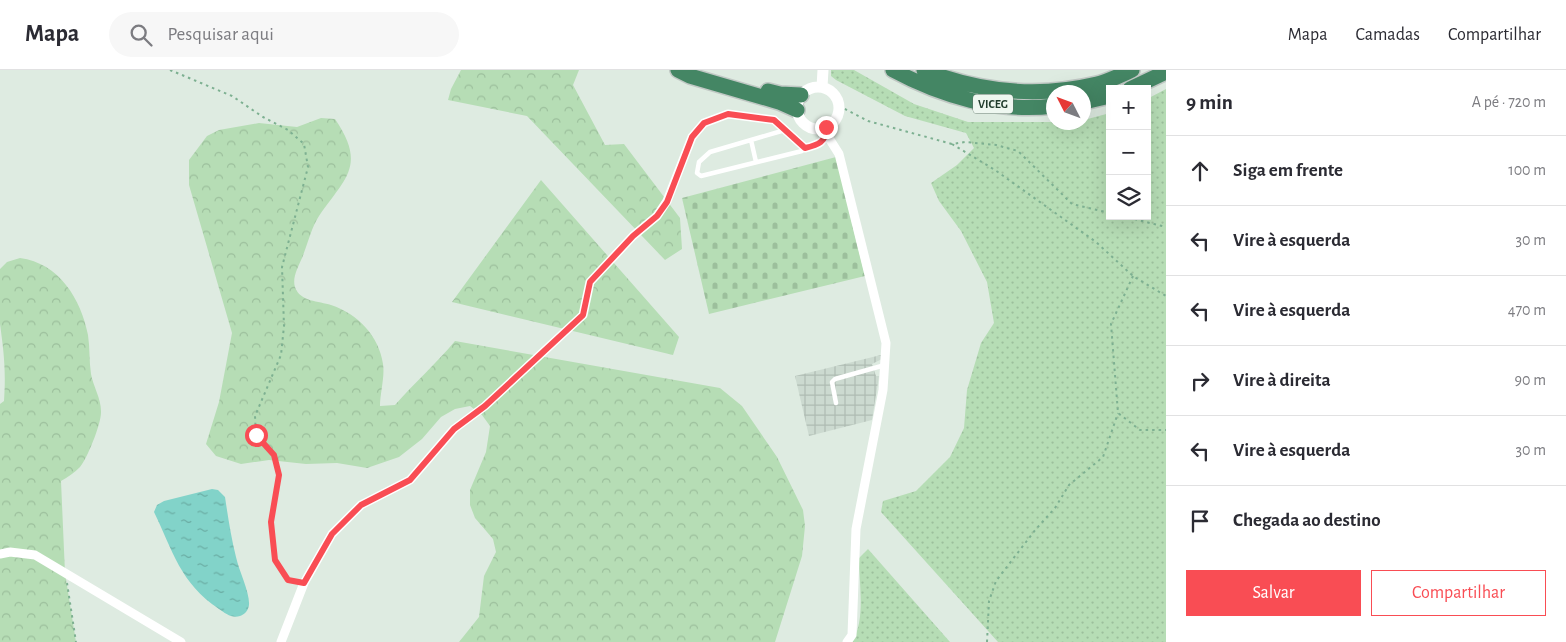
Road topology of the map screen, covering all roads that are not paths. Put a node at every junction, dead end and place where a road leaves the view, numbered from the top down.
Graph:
1 (678, 70) edge
2 (695, 70) edge
3 (823, 70) edge
4 (893, 70) edge
5 (924, 70) edge
6 (1132, 70) edge
7 (1166, 72) edge
8 (1138, 85) edge
9 (822, 87) junction
10 (1106, 97) edge
11 (1091, 100) edge
12 (799, 102) junction
13 (1046, 106) edge
14 (786, 130) junction
15 (826, 131) junction
16 (751, 140) junction
17 (805, 148) junction
18 (756, 162) junction
19 (884, 365) junction
20 (836, 403) dead end
21 (0, 554) edge
22 (181, 642) edge
23 (282, 642) edge
24 (847, 642) edge

1 - 12 highway
2 - 12 highway
3 - 9 street
4 - 13 highway, VICEG
5 - 6 highway, VICEG
7 - 8 highway
9 - 12 street
9 - 15 street
10 - 11 highway
12 - 15 street
14 - 16 lane
14 - 17 street
14 - 23 street
15 - 17 street
15 - 19 street
16 - 18 lane
16 - 18 lane
17 - 18 lane
19 - 20 lane
19 - 24 street
21 - 22 street

